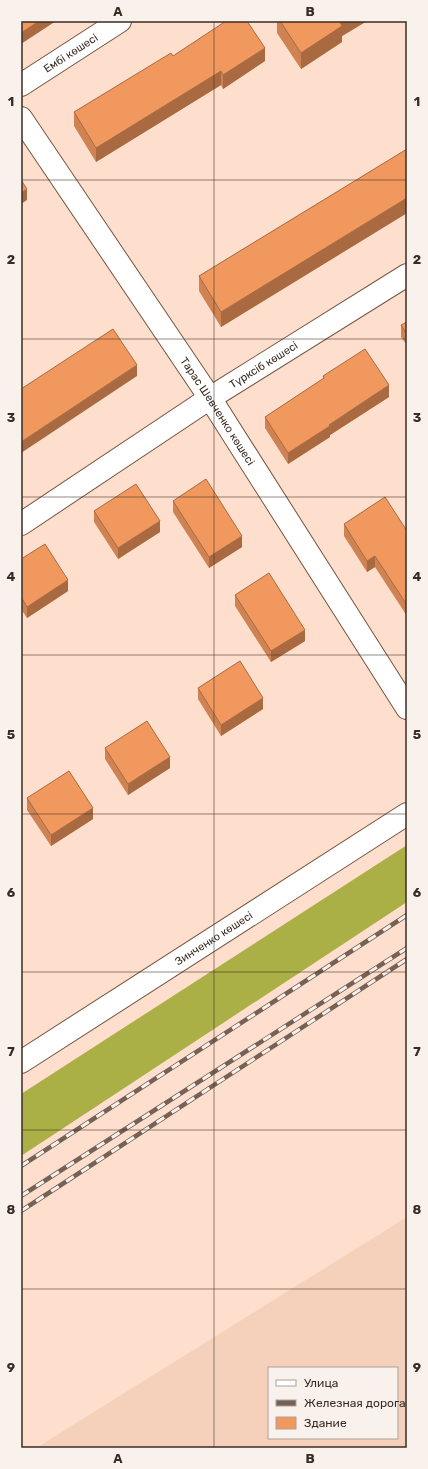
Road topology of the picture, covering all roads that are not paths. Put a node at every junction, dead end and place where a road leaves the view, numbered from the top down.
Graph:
1 (120, 21) edge
2 (21, 85) edge
3 (21, 118) edge
4 (407, 275) edge
5 (210, 398) junction
6 (21, 524) edge
7 (407, 708) edge
8 (407, 814) edge
9 (21, 1062) edge

1 - 2 street, Ембі көшесі
3 - 5 street, Тарас Шевченко көшесі
4 - 5 street, Түрксіб көшесі
5 - 6 street, Түрксіб көшесі
5 - 7 street, Тарас Шевченко көшесі
8 - 9 street, Зинченко көшесі

